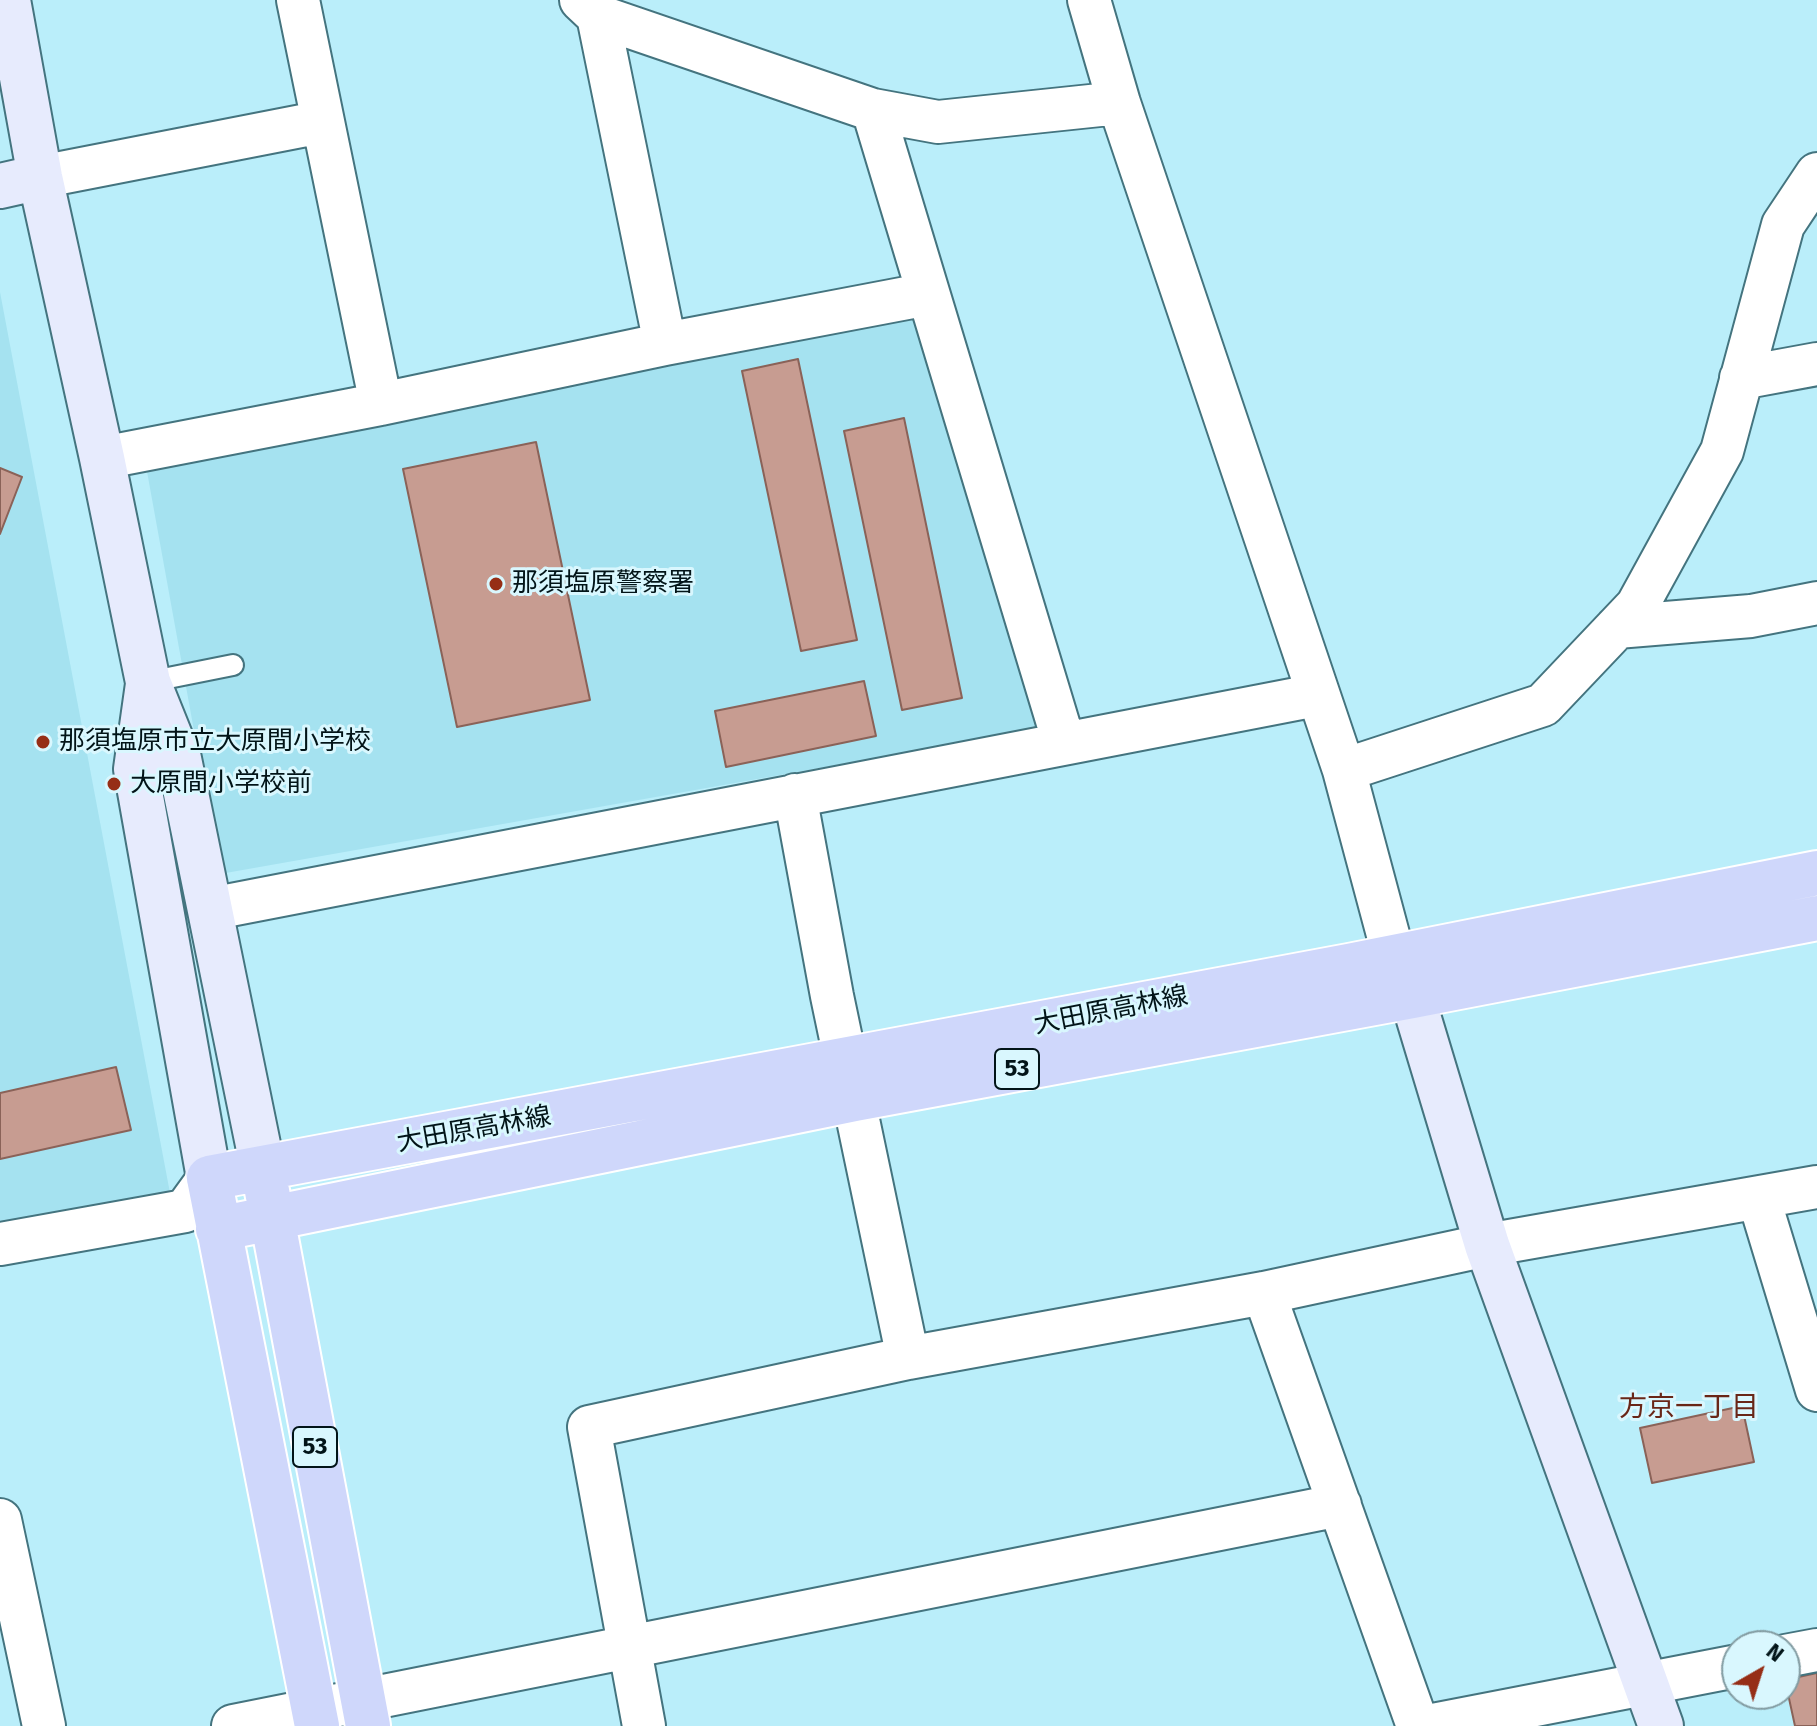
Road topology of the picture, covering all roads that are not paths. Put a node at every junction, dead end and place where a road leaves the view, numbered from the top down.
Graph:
1 (8, 0) edge
2 (298, 0) edge
3 (1089, 0) edge
4 (589, 8) edge
5 (1119, 103) junction
6 (873, 110) junction
7 (322, 122) junction
8 (1817, 174) edge
9 (20, 182) edge
10 (928, 294) junction
11 (665, 344) junction
12 (1817, 364) edge
13 (1741, 378) junction
14 (381, 404) junction
15 (102, 458) junction
16 (1817, 603) edge
17 (1617, 627) junction
18 (233, 665) dead end
19 (148, 682) junction
20 (1317, 695) junction
21 (1064, 743) junction
22 (1344, 770) junction
23 (795, 795) junction
24 (1817, 873) edge
25 (210, 909) junction
26 (1817, 918) edge
27 (1394, 957) junction
28 (1412, 996) junction
29 (850, 1080) junction
30 (263, 1169) junction
31 (209, 1178) junction
32 (1817, 1187) edge
33 (1759, 1199) junction
34 (272, 1218) junction
35 (218, 1229) junction
36 (0, 1244) edge
37 (1487, 1245) junction
38 (1264, 1293) junction
39 (908, 1358) junction
40 (1817, 1390) edge
41 (1340, 1505) junction
42 (0, 1520) edge
43 (628, 1646) junction
44 (1721, 1669) edge
45 (1644, 1685) junction
46 (365, 1713) edge
47 (315, 1718) edge
48 (44, 1726) edge
49 (233, 1726) edge
50 (644, 1726) edge
51 (1418, 1726) edge
52 (1427, 1726) edge
53 (1661, 1726) edge

1 - 9 street
2 - 7 street
3 - 5 street
4 - 6 street
4 - 11 street
5 - 6 street
5 - 20 street
6 - 10 street
7 - 9 street
7 - 14 street
8 - 13 street
9 - 15 street
10 - 11 street
10 - 21 street
11 - 14 street
12 - 13 street
13 - 17 street
14 - 15 street
15 - 19 street
16 - 17 street
17 - 22 street
18 - 19 lane
19 - 25 street
19 - 31 street
20 - 21 street
20 - 22 street
21 - 23 street
22 - 27 street
23 - 25 street
23 - 29 street
24 - 27 main road, 大田原高林線 / 53
25 - 30 street
26 - 28 main road, 大田原高林線 / 53
27 - 28 street
27 - 29 main road, 大田原高林線 / 53
28 - 29 main road, 大田原高林線 / 53
28 - 37 street
29 - 30 main road, 大田原高林線 / 53
29 - 34 main road, 大田原高林線 / 53
29 - 39 street
30 - 31 main road, 大田原高林線 / 53
30 - 34 main road, 53
31 - 35 main road, 53
31 - 36 street
32 - 33 street
33 - 37 street
33 - 40 street
34 - 35 main road, 大田原高林線 / 53
34 - 46 main road, 53
35 - 47 main road, 53
37 - 38 street
37 - 45 street
38 - 39 street
38 - 41 street
39 - 43 street
41 - 43 street
41 - 51 street
42 - 48 street
43 - 46 street
43 - 50 street
44 - 45 street
45 - 52 street
45 - 53 street
46 - 47 street
47 - 49 street

